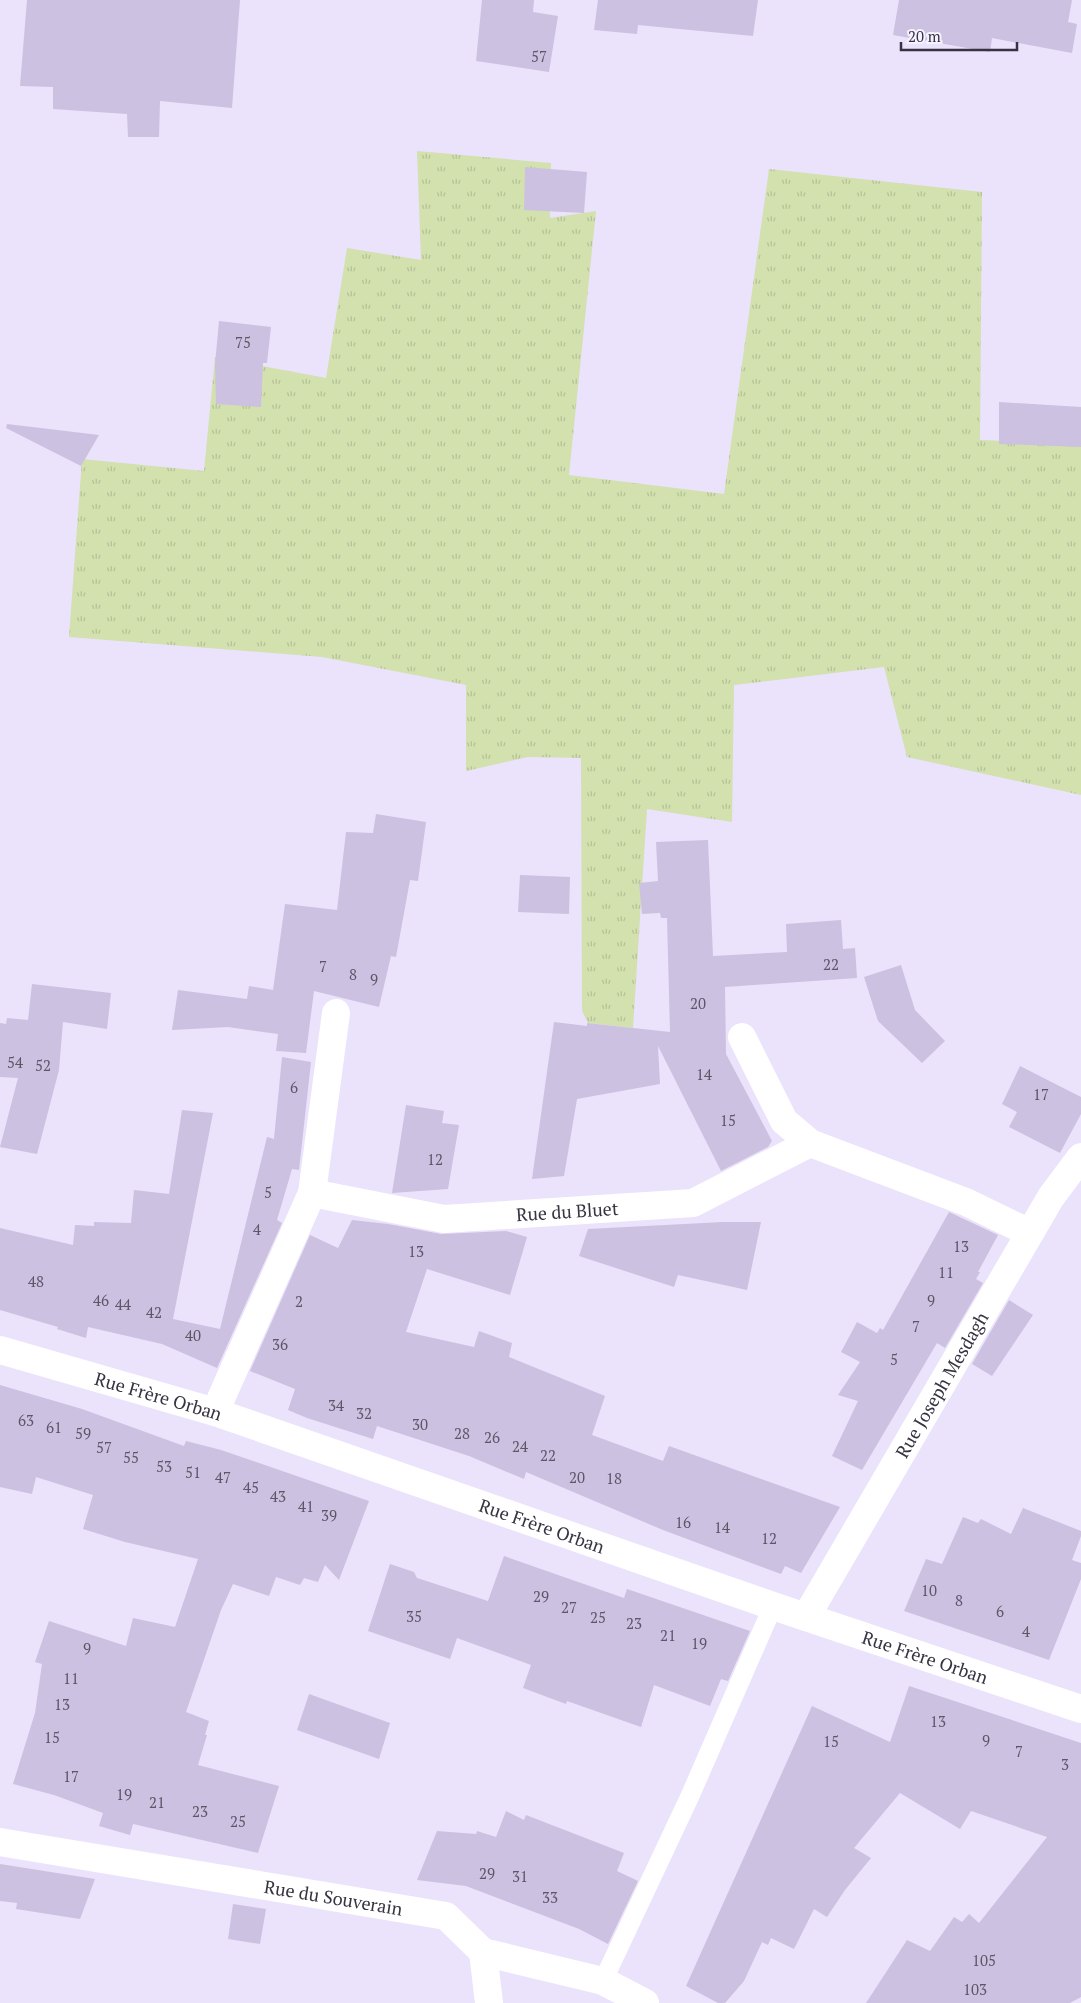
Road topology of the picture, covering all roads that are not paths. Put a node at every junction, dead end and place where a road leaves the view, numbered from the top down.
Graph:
1 (336, 1013) dead end
2 (742, 1037) dead end
3 (810, 1143) junction
4 (1081, 1157) edge
5 (312, 1194) junction
6 (1030, 1233) junction
7 (0, 1350) edge
8 (215, 1412) junction
9 (774, 1606) junction
10 (806, 1617) junction
11 (1081, 1709) edge
12 (0, 1842) edge
13 (483, 1952) junction
14 (603, 1981) junction
15 (489, 2003) edge
16 (645, 2003) edge

1 - 5 street
2 - 3 street
3 - 5 street, Rue du Bluet
3 - 6 street
4 - 6 street, Rue Joseph Mesdagh
5 - 8 street
6 - 10 street, Rue Joseph Mesdagh
7 - 8 street, Rue Frère Orban
8 - 9 street, Rue Frère Orban
9 - 10 street, Rue Frère Orban
9 - 14 lane
10 - 11 street, Rue Frère Orban
12 - 13 street, Rue du Souverain
13 - 14 street
13 - 15 street
14 - 16 street

